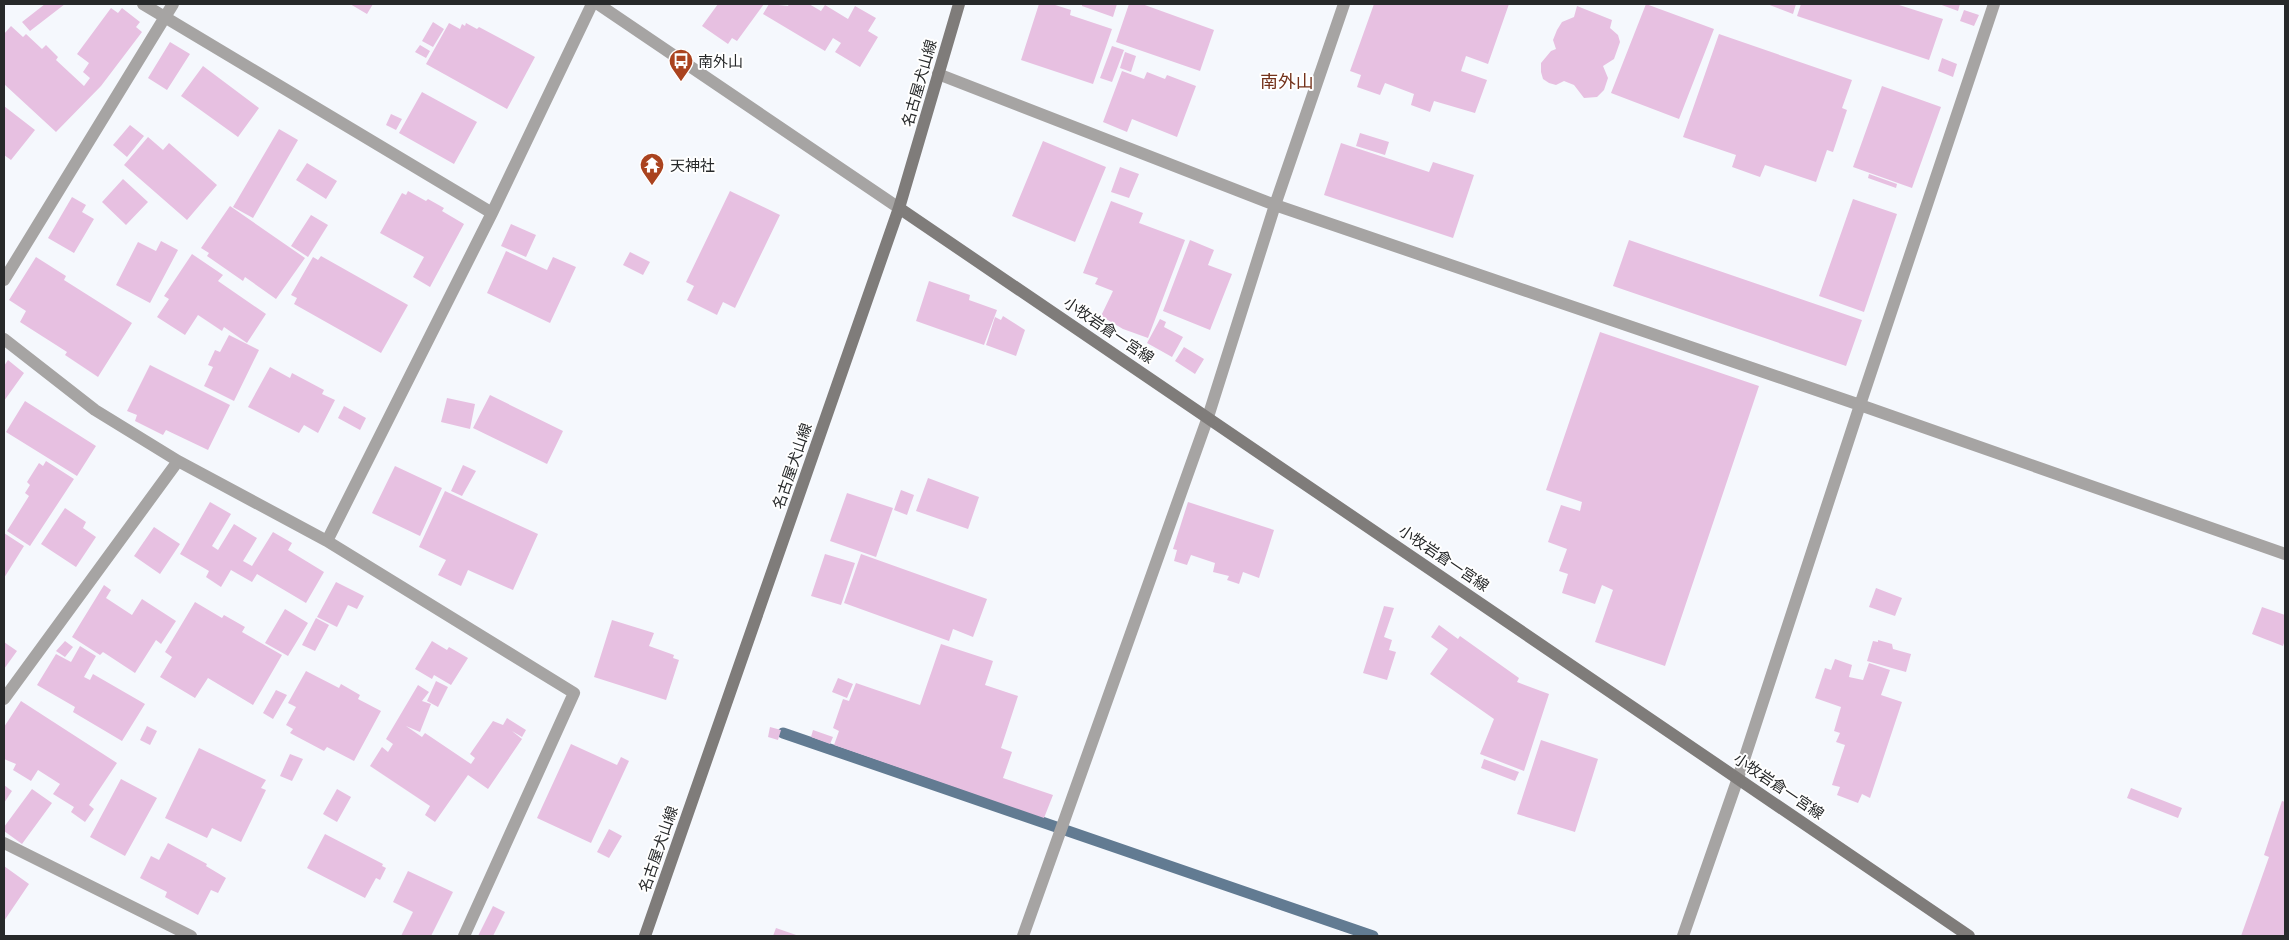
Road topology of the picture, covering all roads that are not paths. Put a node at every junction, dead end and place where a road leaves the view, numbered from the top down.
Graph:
1 (143, 4) edge
2 (173, 4) edge
3 (592, 4) edge
4 (598, 4) edge
5 (959, 4) edge
6 (1344, 4) edge
7 (1994, 4) edge
8 (164, 17) junction
9 (938, 74) junction
10 (1275, 204) junction
11 (899, 208) junction
12 (492, 213) junction
13 (4, 280) edge
14 (4, 339) edge
15 (1860, 405) junction
16 (1208, 417) junction
17 (178, 461) junction
18 (327, 542) junction
19 (2285, 554) edge
20 (4, 699) edge
21 (1738, 778) junction
22 (4, 843) edge
23 (191, 936) edge
24 (464, 936) edge
25 (645, 936) edge
26 (1023, 936) edge
27 (1683, 936) edge
28 (1969, 936) edge

1 - 8 street
2 - 8 street
3 - 12 street
4 - 11 street
5 - 9 main road, 名古屋犬山線
6 - 10 street
7 - 15 street
8 - 12 street
8 - 13 street
9 - 10 street
9 - 11 main road, 名古屋犬山線
10 - 15 street
10 - 16 street
11 - 16 main road, 小牧岩倉一宮線
11 - 25 main road, 名古屋犬山線
12 - 18 street
14 - 17 street
15 - 19 street
15 - 21 street
16 - 21 main road, 小牧岩倉一宮線
16 - 26 street
17 - 18 street
17 - 20 street
18 - 24 street
21 - 27 street
21 - 28 main road, 小牧岩倉一宮線
22 - 23 street

